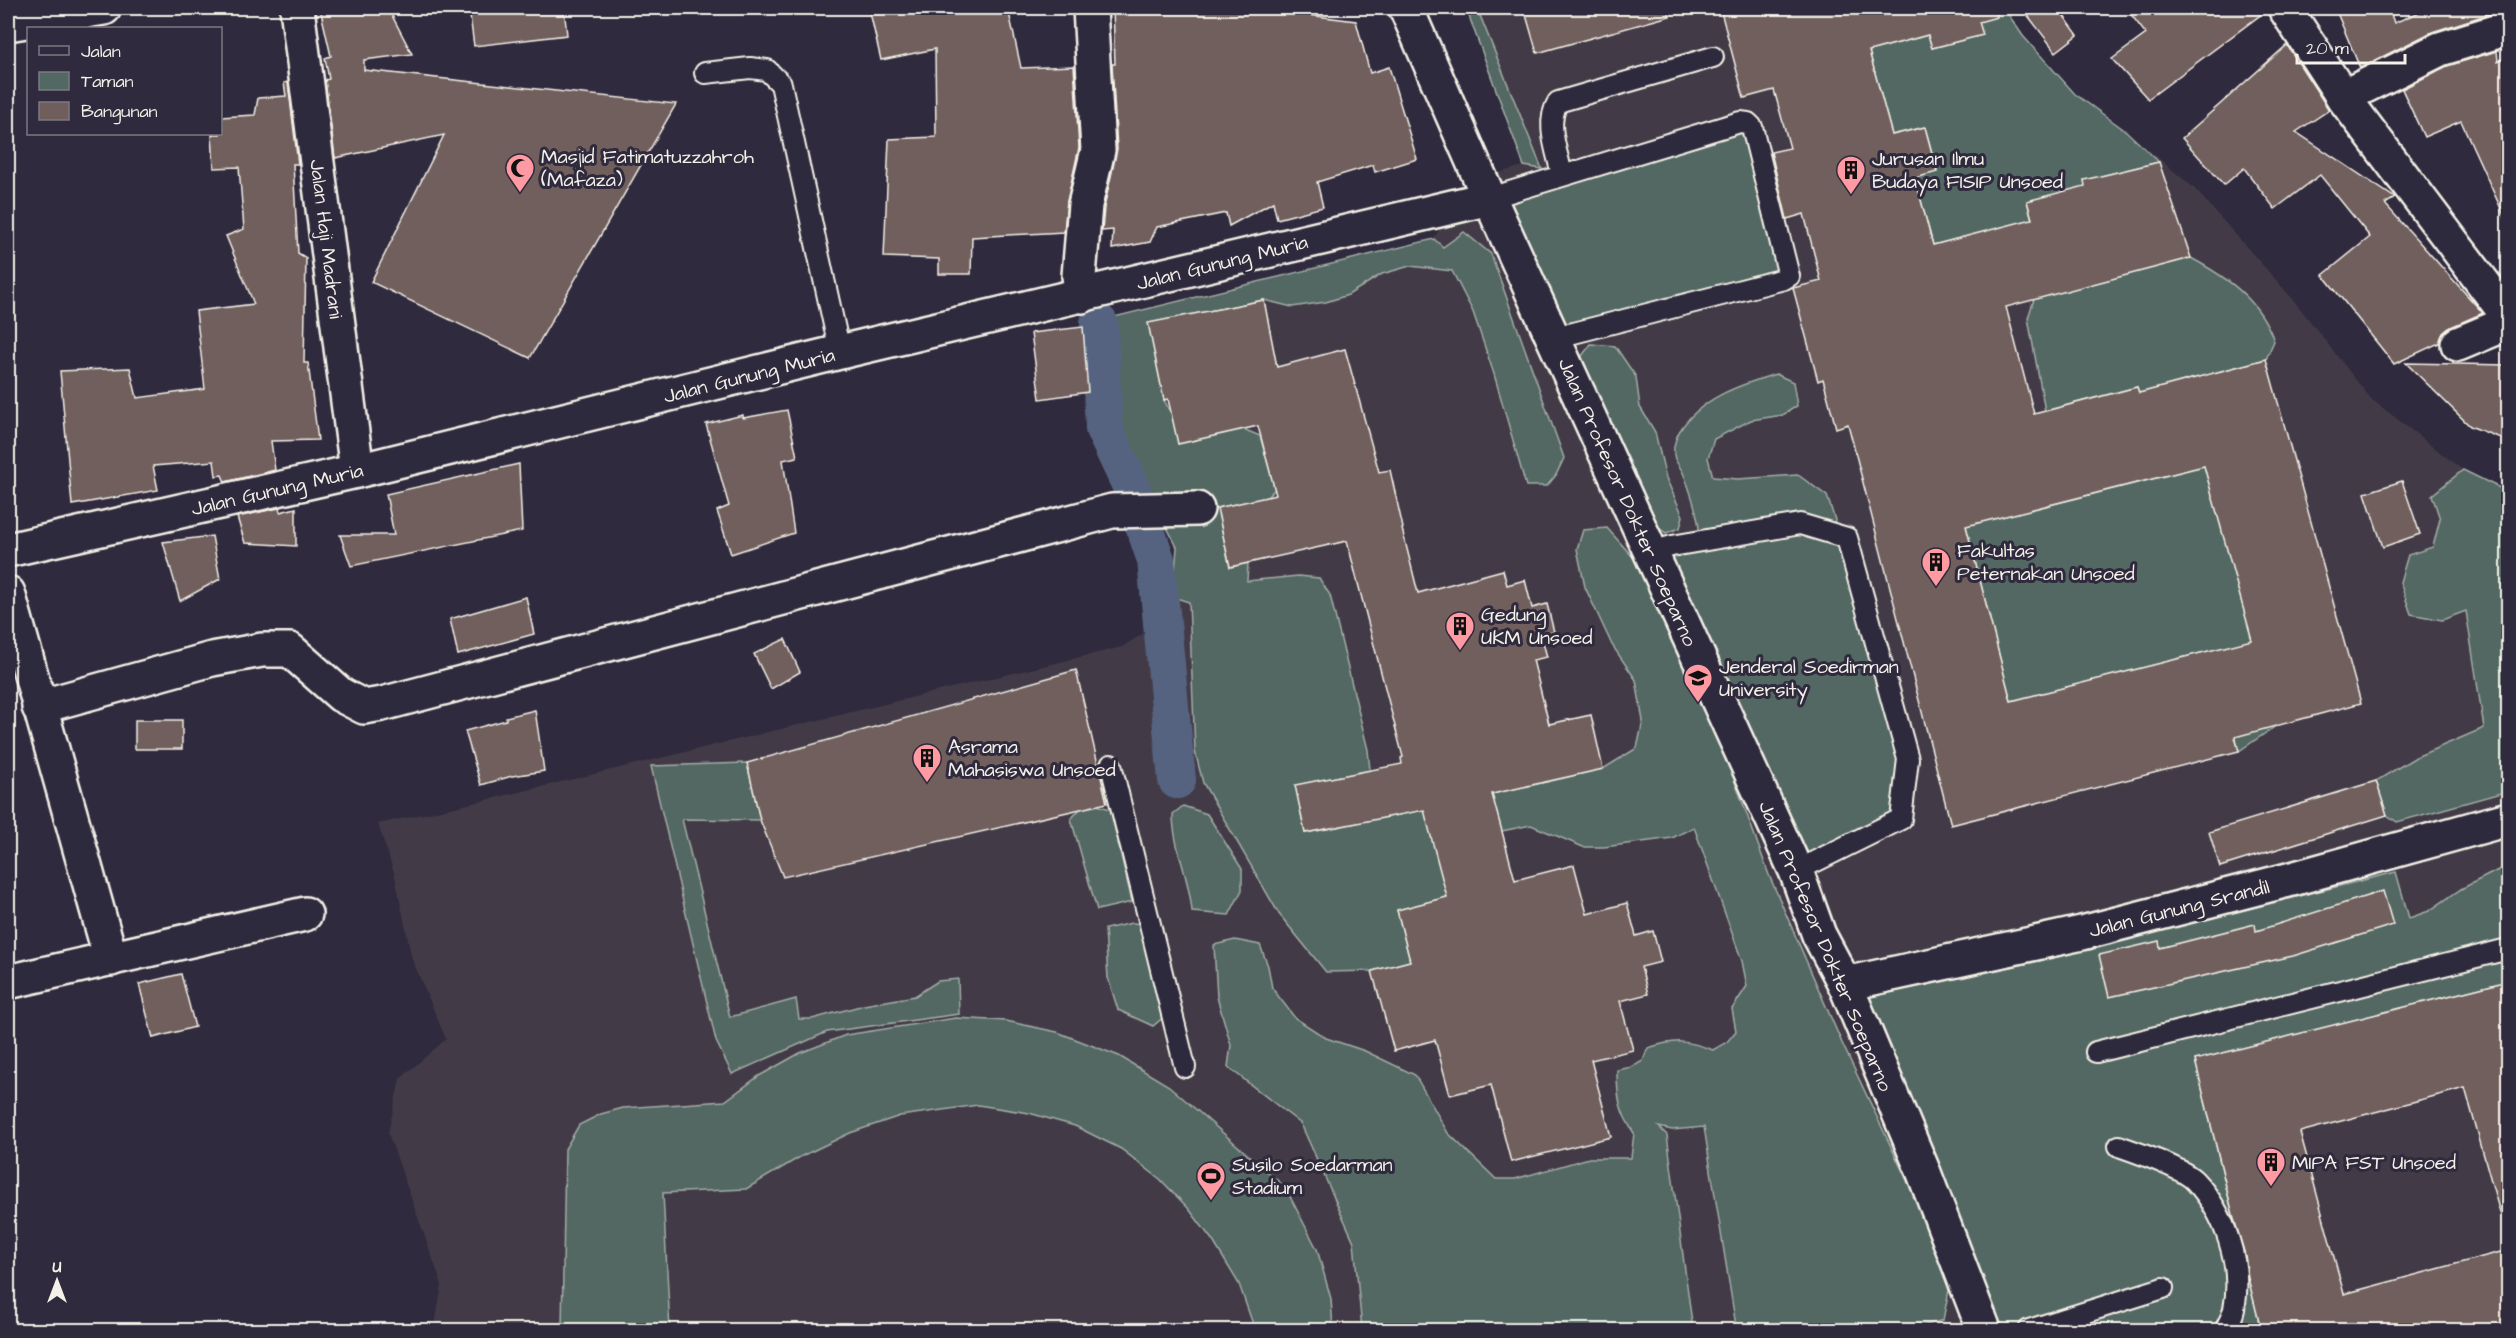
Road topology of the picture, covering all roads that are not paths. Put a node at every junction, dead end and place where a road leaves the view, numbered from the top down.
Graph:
1 (104, 8) edge
2 (297, 8) edge
3 (1090, 8) edge
4 (1406, 8) edge
5 (2285, 8) edge
6 (8, 24) edge
7 (2508, 28) edge
8 (1713, 57) dead end
9 (705, 72) dead end
10 (2343, 97) junction
11 (1562, 175) junction
12 (1490, 198) junction
13 (1082, 296) junction
14 (2508, 316) edge
15 (2508, 323) edge
16 (1554, 338) junction
17 (2458, 344) dead end
18 (840, 352) junction
19 (357, 471) junction
20 (1197, 509) dead end
21 (8, 550) edge
22 (1651, 552) junction
23 (8, 593) edge
24 (39, 707) junction
25 (1111, 765) dead end
26 (2508, 819) edge
27 (1796, 871) junction
28 (305, 914) dead end
29 (2508, 949) edge
30 (111, 959) junction
31 (8, 982) edge
32 (1845, 984) junction
33 (2096, 1052) dead end
34 (1185, 1068) dead end
35 (2119, 1146) dead end
36 (2163, 1288) dead end
37 (1984, 1330) edge
38 (2028, 1330) edge
39 (2224, 1330) edge

1 - 6 street
2 - 19 street, Jalan Haji Madrani
3 - 13 street
4 - 12 street, Jalan Profesor Dokter Soeparno
5 - 10 street
7 - 10 street
8 - 11 lane
9 - 18 lane
10 - 14 street
11 - 12 lane
11 - 16 lane
12 - 13 street, Jalan Gunung Muria
12 - 16 street, Jalan Profesor Dokter Soeparno
13 - 18 street, Jalan Gunung Muria
15 - 17 street
16 - 22 street, Jalan Profesor Dokter Soeparno
18 - 19 street, Jalan Gunung Muria
19 - 21 street, Jalan Gunung Muria
20 - 24 street
22 - 27 street, Jalan Profesor Dokter Soeparno
22 - 27 lane
23 - 24 street
24 - 30 street
25 - 34 lane
26 - 32 street, Jalan Gunung Srandil
27 - 32 street, Jalan Profesor Dokter Soeparno
28 - 30 street
29 - 33 lane
30 - 31 street
32 - 37 street, Jalan Profesor Dokter Soeparno
35 - 39 lane
36 - 38 lane

